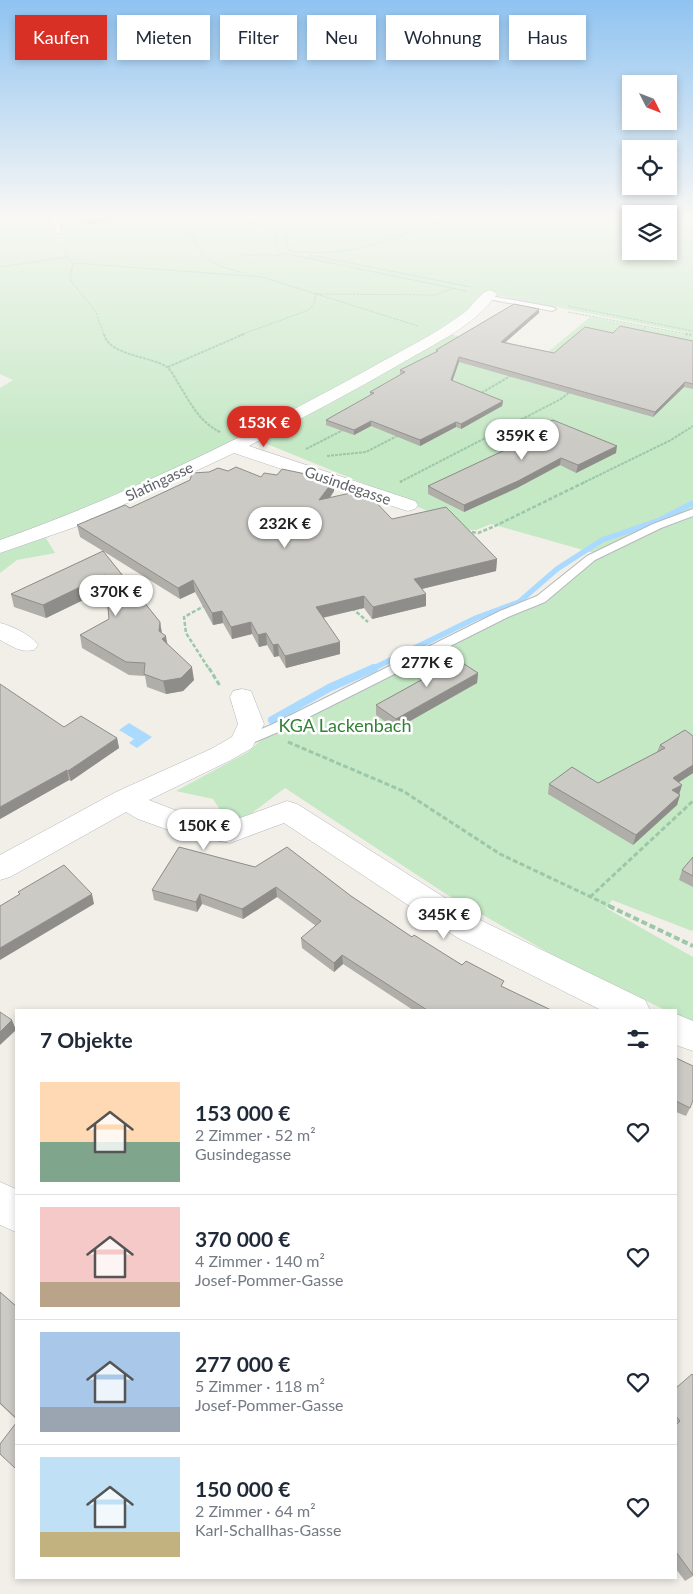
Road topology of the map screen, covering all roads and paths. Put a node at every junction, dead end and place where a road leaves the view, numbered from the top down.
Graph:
1 (80, 292) edge
2 (309, 292) edge
3 (442, 292) edge
4 (476, 292) edge
5 (315, 294) junction
6 (489, 295) junction
7 (552, 309) joint
8 (647, 326) junction
9 (443, 333) junction
10 (693, 335) edge
11 (632, 338) edge
12 (168, 367) junction
13 (518, 371) edge
14 (575, 387) edge
15 (471, 398) edge
16 (693, 426) edge
17 (349, 427) edge
18 (401, 434) edge
19 (236, 444) junction
20 (299, 453) dead end
21 (318, 457) dead end
22 (397, 483) dead end
23 (408, 506) dead end
24 (693, 512) edge
25 (464, 531) edge
26 (0, 547) edge
27 (210, 604) edge
28 (349, 606) edge
29 (368, 622) dead end
30 (0, 630) edge
31 (26, 645) dead end
32 (242, 697) joint
33 (254, 737) junction
34 (126, 799) junction
35 (693, 801) edge
36 (0, 869) edge
37 (590, 897) junction
38 (693, 946) edge
39 (631, 1009) edge
40 (677, 1029) edge
41 (693, 1036) edge
42 (0, 1201) edge
43 (15, 1212) edge

1 - 12 path
2 - 5 path
3 - 5 path
4 - 6 path
5 - 9 path
5 - 12 path
6 - 7 lane
6 - 9 street, Slatingasse
7 - 8 path
8 - 10 path
8 - 11 path
9 - 19 street, Slatingasse
12 - 19 path
13 - 15 path
14 - 22 path
16 - 25 path
17 - 20 path
18 - 21 path
19 - 23 street, Gusindegasse
19 - 26 street, Slatingasse
24 - 33 lane
27 - 32 path
28 - 29 path
30 - 31 street
32 - 33 street
33 - 34 street
33 - 37 path
34 - 36 street
34 - 39 street
35 - 37 path
37 - 38 path
40 - 41 street
42 - 43 street

